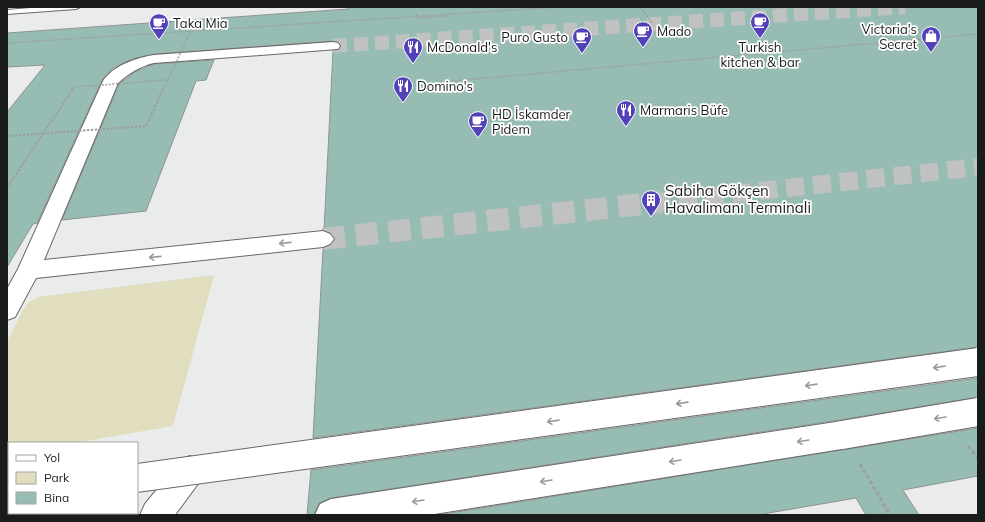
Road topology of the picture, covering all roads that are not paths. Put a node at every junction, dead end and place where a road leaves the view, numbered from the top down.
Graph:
1 (76, 7) edge
2 (7, 12) edge
3 (333, 46) tunnel mouth
4 (323, 239) tunnel mouth
5 (29, 270) junction
6 (7, 310) edge
7 (978, 362) edge
8 (978, 412) edge
9 (190, 471) junction
10 (138, 478) edge
11 (156, 515) edge
12 (331, 515) edge

1 - 2 lane
3 - 5 street
4 -> 5 street
5 - 6 street
7 -> 9 street, bridge
8 -> 12 street, bridge
9 - 10 street, bridge
9 - 11 street

